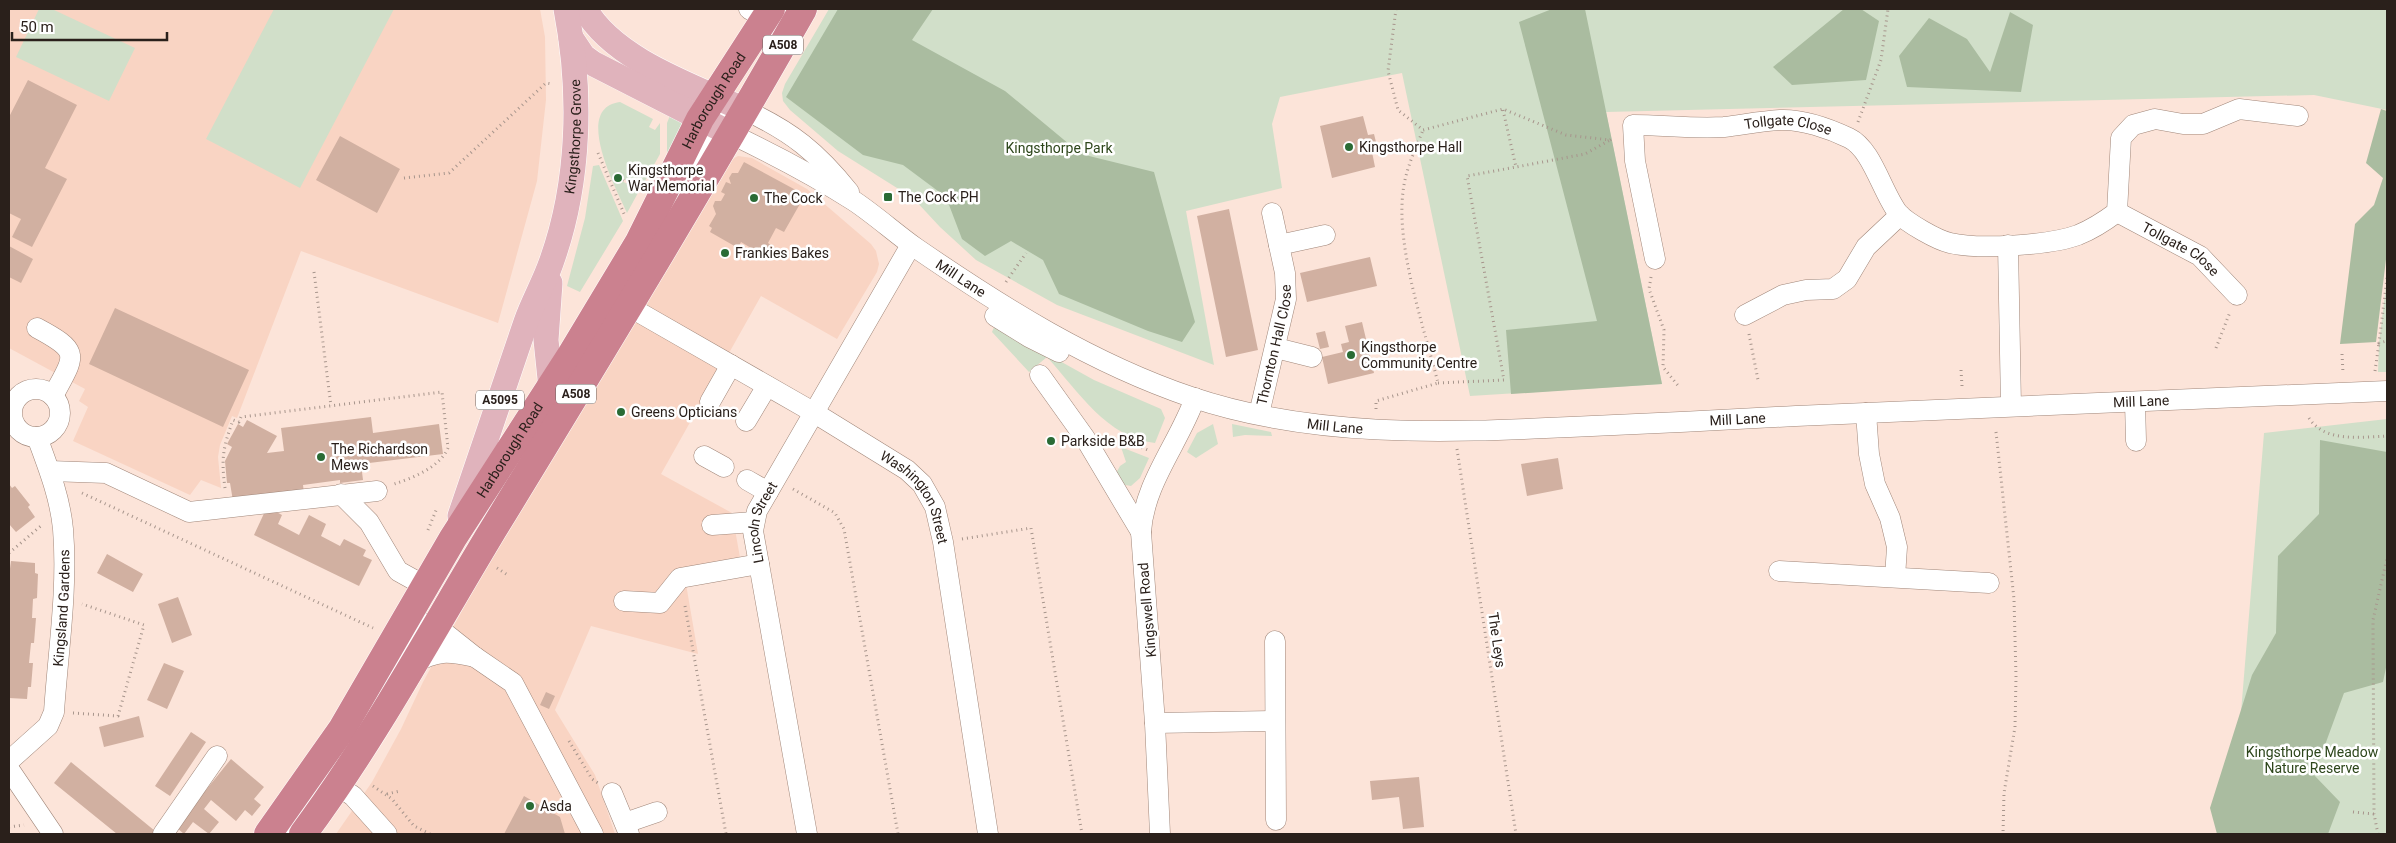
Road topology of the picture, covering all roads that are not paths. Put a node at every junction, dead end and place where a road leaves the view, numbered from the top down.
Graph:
1 (566, 9) edge
2 (585, 9) edge
3 (804, 9) edge
4 (762, 12) edge
5 (571, 38) junction
6 (715, 96) junction
7 (745, 110) junction
8 (2298, 116) dead end
9 (716, 127) junction
10 (715, 162) junction
11 (858, 204) junction
12 (2117, 212) junction
13 (1272, 213) dead end
14 (1900, 215) junction
15 (1325, 235) dead end
16 (1279, 245) junction
17 (2008, 245) junction
18 (908, 249) junction
19 (1654, 259) road end
20 (551, 263) junction
21 (2237, 295) road end
22 (628, 306) junction
23 (1745, 315) road end
24 (37, 328) dead end
25 (1276, 348) junction
26 (1312, 357) dead end
27 (731, 365) junction
28 (1040, 375) dead end
29 (551, 386) junction
30 (767, 386) junction
31 (2380, 391) edge
32 (53, 396) junction
33 (1195, 398) junction
34 (710, 402) dead end
35 (2135, 402) junction
36 (2011, 406) junction
37 (10, 411) edge
38 (814, 412) junction
39 (1866, 413) junction
40 (1259, 414) junction
41 (746, 421) dead end
42 (37, 437) junction
43 (547, 441) junction
44 (2136, 441) dead end
45 (704, 456) dead end
46 (724, 467) dead end
47 (51, 476) junction
48 (747, 480) dead end
49 (772, 486) junction
50 (377, 491) road end
51 (341, 494) junction
52 (754, 522) junction
53 (712, 525) dead end
54 (1141, 532) junction
55 (453, 538) junction
56 (759, 564) junction
57 (1779, 571) dead end
58 (1895, 577) junction
59 (1989, 583) dead end
60 (425, 586) junction
61 (624, 601) dead end
62 (436, 626) junction
63 (1275, 641) dead end
64 (475, 657) junction
65 (414, 664) junction
66 (347, 721) junction
67 (1275, 721) junction
68 (1155, 723) junction
69 (217, 756) dead end
70 (9, 761) edge
71 (9, 768) edge
72 (340, 785) junction
73 (612, 793) road end
74 (657, 812) dead end
75 (1276, 820) dead end
76 (627, 829) edge
77 (53, 834) edge
78 (163, 834) edge
79 (268, 834) edge
80 (303, 834) edge
81 (387, 834) edge
82 (593, 834) edge
83 (808, 834) edge
84 (988, 834) edge
85 (1160, 834) edge

1 - 5 main road, Kingsthorpe Grove / A5095
2 - 6 main road
3 - 7 highway, Harborough Road / A508
4 - 6 highway, Harborough Road / A508
5 - 9 main road
5 - 20 main road, Kingsthorpe Grove / A5095
6 - 7 main road
6 - 9 highway, Harborough Road / A508
7 - 9 highway, Harborough Road / A508
7 - 11 street, Mill Lane
8 - 12 street
9 - 10 highway, Harborough Road / A508
9 - 11 street, Mill Lane
9 - 29 highway, Harborough Road / A508
10 - 18 street
10 - 22 highway, Harborough Road / A508
11 - 18 street, Mill Lane
12 - 17 street, Tollgate Close
12 - 21 street, Tollgate Close
13 - 16 street, Thornton Hall Close
14 - 17 street, Tollgate Close
14 - 19 street, Tollgate Close
14 - 23 street
15 - 16 street
16 - 25 street, Thornton Hall Close
17 - 36 street
18 - 33 street, Mill Lane
18 - 38 street, Lincoln Street
20 - 29 main road, Kingsthorpe Grove / A5095
20 - 55 main road, Kingsthorpe Grove / A5095
22 - 27 street, Washington Street
22 - 43 highway, Harborough Road / A508
24 - 32 street
25 - 26 street
25 - 40 street, Thornton Hall Close
27 - 30 street, Washington Street
27 - 34 street
28 - 54 street
29 - 43 main road, Kingsthorpe Grove / A5095
29 - 55 highway, Harborough Road / A508
30 - 38 street, Washington Street
30 - 41 street
31 - 35 street, Mill Lane
32 - 37 street
32 - 42 street
33 - 40 street, Mill Lane
33 - 54 street, Kingswell Road
35 - 36 street, Mill Lane
35 - 44 street
36 - 39 street, Mill Lane
37 - 42 street
38 - 49 street, Lincoln Street
38 - 84 street, Washington Street
39 - 40 street, Mill Lane
39 - 58 street
42 - 47 street, Kingsland Gardens
43 - 62 highway, Harborough Road / A508
45 - 46 street
47 - 51 street
47 - 70 street, Kingsland Gardens
48 - 49 street
49 - 52 street, Lincoln Street
50 - 51 street
51 - 60 street
52 - 53 street
52 - 56 street, Lincoln Street
54 - 68 street, Kingswell Road
55 - 60 highway, Harborough Road / A508
56 - 61 street
56 - 83 street, Lincoln Street
57 - 58 street
58 - 59 street
60 - 66 highway, Harborough Road / A508
62 - 64 street
62 - 65 highway, Harborough Road / A508
62 - 66 street
63 - 67 street
64 - 65 street
64 - 82 street
65 - 72 highway, Harborough Road / A508
66 - 79 highway, Harborough Road / A508
67 - 68 street
67 - 75 street
68 - 85 street, Kingswell Road
69 - 78 street
71 - 77 street
72 - 79 street
72 - 80 highway, Harborough Road / A508
72 - 81 street
73 - 76 street
74 - 76 street

